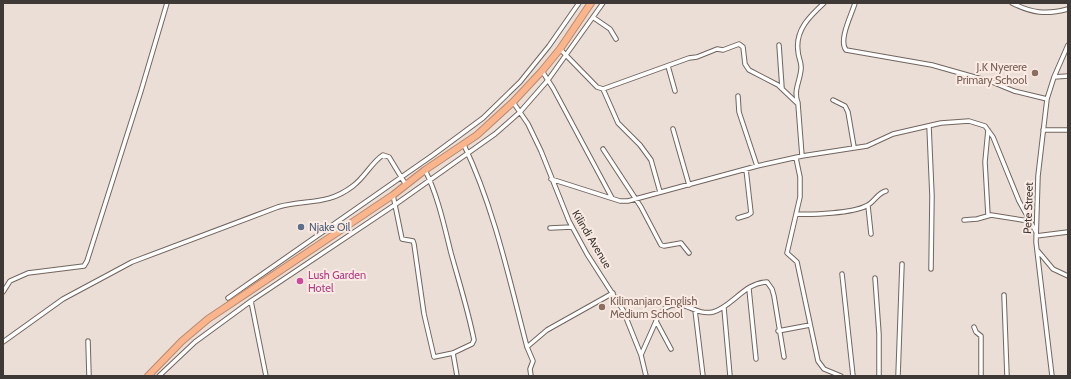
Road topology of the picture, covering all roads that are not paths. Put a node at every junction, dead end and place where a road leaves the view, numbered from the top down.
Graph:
1 (168, 3) edge
2 (579, 3) edge
3 (591, 3) edge
4 (603, 3) edge
5 (824, 3) edge
6 (855, 3) edge
7 (1012, 3) edge
8 (1068, 9) edge
9 (594, 18) junction
10 (616, 39) dead end
11 (779, 45) dead end
12 (1068, 45) edge
13 (560, 49) junction
14 (566, 55) junction
15 (668, 66) junction
16 (542, 71) junction
17 (1068, 76) edge
18 (1054, 77) junction
19 (548, 80) junction
20 (782, 88) junction
21 (603, 89) junction
22 (676, 91) dead end
23 (738, 96) dead end
24 (1047, 99) junction
25 (833, 100) dead end
26 (513, 102) junction
27 (798, 104) junction
28 (520, 112) junction
29 (929, 126) junction
30 (673, 129) dead end
31 (988, 130) junction
32 (1044, 130) junction
33 (1068, 130) edge
34 (464, 145) junction
35 (854, 148) junction
36 (603, 149) dead end
37 (468, 154) junction
38 (802, 156) junction
39 (796, 158) junction
40 (757, 166) junction
41 (746, 169) junction
42 (425, 170) junction
43 (400, 177) junction
44 (551, 179) junction
45 (430, 180) junction
46 (689, 185) junction
47 (406, 186) junction
48 (886, 191) dead end
49 (660, 192) junction
50 (393, 195) junction
51 (612, 198) junction
52 (635, 199) junction
53 (396, 204) junction
54 (868, 206) junction
55 (797, 214) junction
56 (988, 215) junction
57 (738, 218) dead end
58 (964, 220) dead end
59 (1029, 221) junction
60 (572, 227) junction
61 (550, 228) dead end
62 (1068, 232) edge
63 (871, 234) dead end
64 (1036, 234) junction
65 (1037, 250) junction
66 (689, 253) dead end
67 (902, 264) dead end
68 (931, 269) dead end
69 (842, 274) dead end
70 (1068, 276) edge
71 (875, 278) dead end
72 (749, 289) junction
73 (3, 292) edge
74 (613, 293) junction
75 (1004, 295) dead end
76 (228, 298) dead end
77 (251, 301) junction
78 (724, 308) junction
79 (695, 310) junction
80 (656, 321) junction
81 (810, 325) junction
82 (974, 327) dead end
83 (778, 331) junction
84 (88, 341) dead end
85 (3, 342) edge
86 (527, 346) junction
87 (670, 349) dead end
88 (453, 354) junction
89 (641, 355) junction
90 (784, 357) dead end
91 (756, 359) dead end
92 (832, 374) edge
93 (89, 376) edge
94 (148, 376) edge
95 (159, 376) edge
96 (266, 376) edge
97 (457, 376) edge
98 (531, 376) edge
99 (646, 376) edge
100 (703, 376) edge
101 (730, 376) edge
102 (841, 376) edge
103 (853, 376) edge
104 (879, 376) edge
105 (898, 376) edge
106 (980, 376) edge
107 (1007, 376) edge
108 (1052, 376) edge

1 - 73 street
2 - 43 street
3 - 13 highway
4 - 9 street
5 - 27 street
6 - 24 street
7 - 8 street
9 - 10 street
9 - 14 street
11 - 20 street
12 - 18 street, Pete Street
13 - 14 street
13 - 16 highway
14 - 19 street
14 - 21 street
15 - 20 street
15 - 21 street
15 - 22 street
16 - 19 street
16 - 26 highway
17 - 18 street
18 - 24 street, Pete Street
19 - 28 street
19 - 51 street
20 - 27 street
21 - 49 street
23 - 40 street
24 - 32 street, Pete Street
25 - 35 street
26 - 28 street, Kilindi Avenue
26 - 34 highway
27 - 38 street
28 - 37 street
28 - 44 street, Kilindi Avenue
29 - 31 street
29 - 35 street
29 - 68 street
30 - 46 street
31 - 56 street
31 - 59 street
32 - 33 street
32 - 64 street, Pete Street
34 - 37 street
34 - 42 highway
35 - 38 street
36 - 52 street
37 - 45 street
37 - 86 street
38 - 39 street
39 - 40 street
39 - 55 street
40 - 41 street
41 - 46 street
41 - 57 street
42 - 45 street
42 - 47 highway
43 - 47 street
43 - 76 street
43 - 85 street
44 - 51 street
44 - 60 street, Kilindi Avenue
45 - 53 street
45 - 88 street
46 - 49 street
47 - 50 highway
48 - 54 street
49 - 52 street
50 - 53 street
50 - 94 highway
51 - 52 street
52 - 66 street
53 - 77 street
53 - 88 street
54 - 55 street
54 - 63 street
55 - 81 street
56 - 58 street
56 - 59 street
59 - 64 street
60 - 61 street
60 - 74 street, Kilindi Avenue
62 - 64 street
64 - 65 street, Pete Street
65 - 70 street
65 - 108 street, Pete Street
67 - 105 street
69 - 103 street
71 - 104 street
72 - 78 street
72 - 83 street
72 - 91 street
74 - 86 street
74 - 89 street, Kilindi Avenue
75 - 107 street
77 - 95 street
77 - 96 street
78 - 79 street
78 - 101 street
79 - 80 street
79 - 100 street
80 - 87 street
80 - 89 street
81 - 83 street
81 - 92 street
82 - 106 street
83 - 90 street
84 - 93 street
86 - 98 street
88 - 97 street
89 - 99 street, Kilindi Avenue
92 - 102 street

